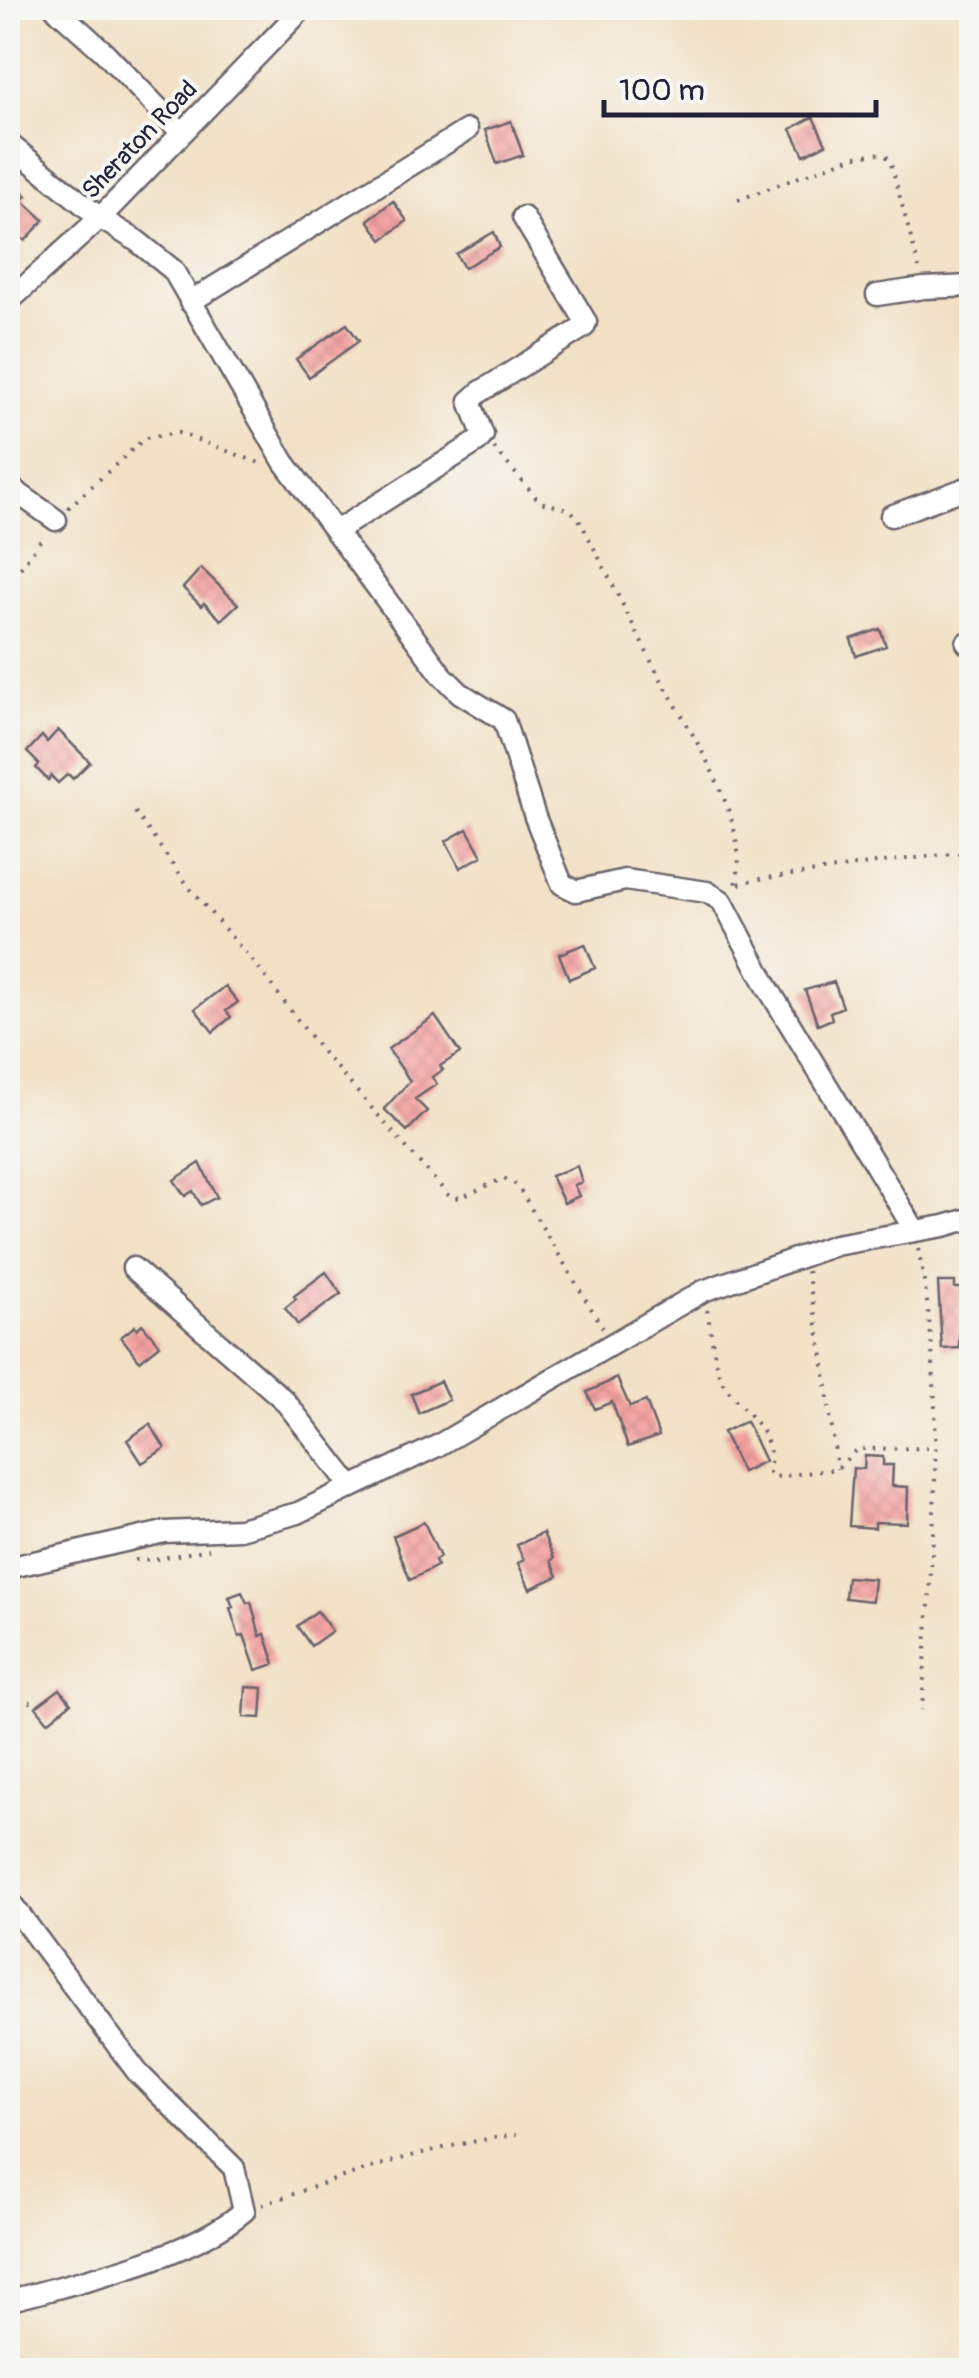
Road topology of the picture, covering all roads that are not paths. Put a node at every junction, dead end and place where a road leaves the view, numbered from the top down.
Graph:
1 (55, 8) edge
2 (303, 8) edge
3 (467, 130) dead end
4 (182, 133) junction
5 (8, 143) edge
6 (522, 217) dead end
7 (100, 218) junction
8 (972, 286) edge
9 (877, 295) dead end
10 (8, 302) edge
11 (190, 302) junction
12 (8, 486) edge
13 (972, 486) edge
14 (891, 516) dead end
15 (56, 520) road end
16 (336, 531) junction
17 (972, 1218) edge
18 (914, 1229) junction
19 (133, 1268) dead end
20 (352, 1486) junction
21 (8, 1568) edge
22 (8, 1899) edge
23 (8, 2301) edge

1 - 4 street
2 - 4 street, Sheraton Road
3 - 11 street
4 - 7 street, Sheraton Road
5 - 7 street
6 - 16 street
7 - 10 street, Sheraton Road
7 - 11 street
8 - 9 street
11 - 16 street
12 - 15 street
13 - 14 street
16 - 18 street
17 - 18 street
18 - 20 street
19 - 20 street
20 - 21 street
22 - 23 street

